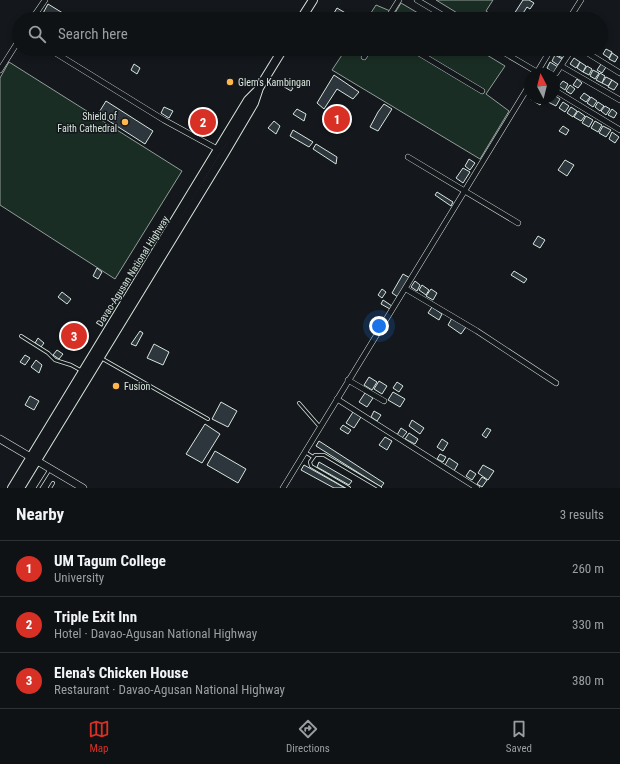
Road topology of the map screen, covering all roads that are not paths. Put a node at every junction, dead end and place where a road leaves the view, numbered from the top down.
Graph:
1 (45, 0) edge
2 (313, 0) edge
3 (399, 0) edge
4 (417, 0) edge
5 (581, 0) edge
6 (37, 12) edge
7 (305, 12) edge
8 (391, 12) edge
9 (437, 12) edge
10 (573, 12) edge
11 (12, 51) edge
12 (60, 56) edge
13 (279, 56) edge
14 (424, 56) edge
15 (509, 56) edge
16 (547, 56) edge
17 (567, 56) edge
18 (592, 56) edge
19 (561, 66) joint
20 (528, 68) edge
21 (539, 68) edge
22 (0, 70) edge
23 (620, 73) edge
24 (259, 88) junction
25 (482, 91) dead end
26 (524, 94) edge
27 (560, 94) edge
28 (620, 100) edge
29 (620, 130) edge
30 (218, 150) junction
31 (408, 157) dead end
32 (210, 171) junction
33 (464, 190) junction
34 (518, 223) dead end
35 (406, 289) junction
36 (21, 336) dead end
37 (99, 356) junction
38 (85, 373) junction
39 (348, 380) junction
40 (556, 383) dead end
41 (337, 399) junction
42 (384, 401) dead end
43 (299, 403) dead end
44 (208, 419) dead end
45 (320, 427) junction
46 (0, 439) edge
47 (305, 452) junction
48 (313, 457) junction
49 (34, 459) junction
50 (50, 469) junction
51 (54, 483) dead end
52 (12, 488) edge
53 (20, 488) edge
54 (38, 488) edge
55 (50, 488) edge
56 (83, 488) edge
57 (283, 488) edge
58 (349, 488) edge
59 (380, 488) edge
60 (477, 488) edge

1 - 6 street
2 - 7 highway
3 - 8 street
4 - 9 street
5 - 10 street
11 - 22 street
12 - 30 street
13 - 24 highway, Davao-Agusan National Highway
14 - 25 street
15 - 20 street
16 - 21 street
17 - 19 street
18 - 23 street
19 - 28 street
24 - 30 highway, Davao-Agusan National Highway
24 - 32 highway, Davao-Agusan National Highway
26 - 33 street
27 - 29 street
30 - 32 highway, Davao-Agusan National Highway
31 - 33 street
32 - 37 highway, Davao-Agusan National Highway
32 - 38 highway, Davao-Agusan National Highway
33 - 34 street
33 - 35 street
35 - 39 street
35 - 40 street
36 - 38 lane
37 - 38 highway, Davao-Agusan National Highway
37 - 44 lane
38 - 49 highway, Davao-Agusan National Highway
39 - 41 street
39 - 42 street
41 - 45 street
41 - 60 street
43 - 45 lane
45 - 47 street
46 - 49 main road
47 - 48 lane
47 - 57 street
48 - 58 lane
48 - 59 lane
49 - 50 main road
49 - 52 highway, Davao-Agusan National Highway
49 - 53 highway, Davao-Agusan National Highway
50 - 54 lane
50 - 56 main road
51 - 55 lane

